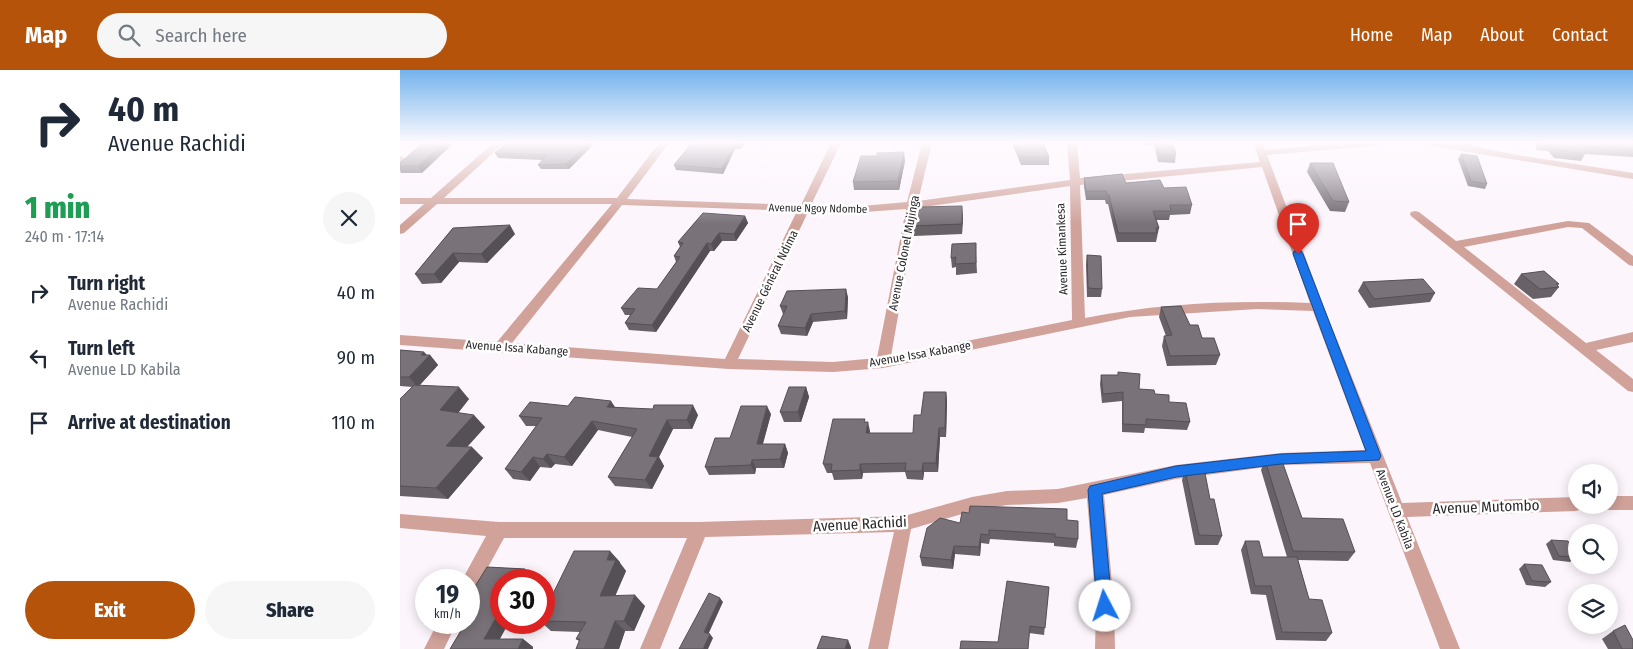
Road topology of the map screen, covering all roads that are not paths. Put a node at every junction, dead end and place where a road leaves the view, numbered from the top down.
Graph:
1 (469, 170) edge
2 (644, 170) edge
3 (823, 170) edge
4 (920, 170) edge
5 (1074, 170) edge
6 (1152, 170) edge
7 (1267, 170) edge
8 (1594, 170) edge
9 (1633, 176) edge
10 (1075, 182) junction
11 (400, 201) edge
12 (622, 201) junction
13 (434, 202) junction
14 (912, 204) junction
15 (805, 210) junction
16 (1415, 214) dead end
17 (400, 231) edge
18 (1454, 244) junction
19 (1633, 262) edge
20 (1318, 307) junction
21 (1079, 324) junction
22 (1633, 337) edge
23 (400, 340) edge
24 (502, 346) junction
25 (1584, 348) junction
26 (883, 363) junction
27 (730, 364) junction
28 (1633, 387) edge
29 (1374, 456) junction
30 (1095, 490) junction
31 (1633, 503) edge
32 (1568, 504) edge
33 (1618, 504) edge
34 (1396, 510) junction
35 (400, 521) edge
36 (904, 524) junction
37 (499, 530) junction
38 (699, 530) junction
39 (477, 569) edge
40 (442, 634) edge
41 (434, 649) edge
42 (650, 649) edge
43 (878, 649) edge
44 (1105, 649) edge
45 (1450, 649) edge

1 - 13 street
2 - 12 street
3 - 15 street, Avenue Général Ndima
4 - 14 street, Avenue Colonel Mujinga
5 - 10 street, Avenue Kimankesa
6 - 10 street, Avenue Ngoy Ndombe
7 - 20 street, Avenue LD Kabila
8 - 9 street
10 - 14 street, Avenue Ngoy Ndombe
10 - 21 street, Avenue Kimankesa
11 - 13 street, Avenue Ngoy Ndombe
12 - 13 street, Avenue Ngoy Ndombe
12 - 15 street, Avenue Ngoy Ndombe
12 - 24 street
13 - 17 street
14 - 15 street, Avenue Ngoy Ndombe
14 - 26 street, Avenue Colonel Mujinga
15 - 27 street, Avenue Général Ndima
16 - 18 street
18 - 19 street
18 - 25 street
20 - 21 street, Avenue Issa Kabange
20 - 29 street, Avenue LD Kabila
21 - 26 street, Avenue Issa Kabange
22 - 25 street
23 - 24 street, Avenue Issa Kabange
24 - 27 street, Avenue Issa Kabange
25 - 28 street
26 - 27 street, Avenue Issa Kabange
29 - 30 street, Avenue Rachidi
29 - 34 street, Avenue LD Kabila
30 - 36 street, Avenue Rachidi
30 - 44 street
31 - 33 street
32 - 34 street, Avenue Mutombo
34 - 45 street, Avenue LD Kabila
35 - 37 street, Avenue Rachidi
36 - 38 street, Avenue Rachidi
36 - 43 street
37 - 38 street, Avenue Rachidi
37 - 39 street
38 - 42 street
40 - 41 street

